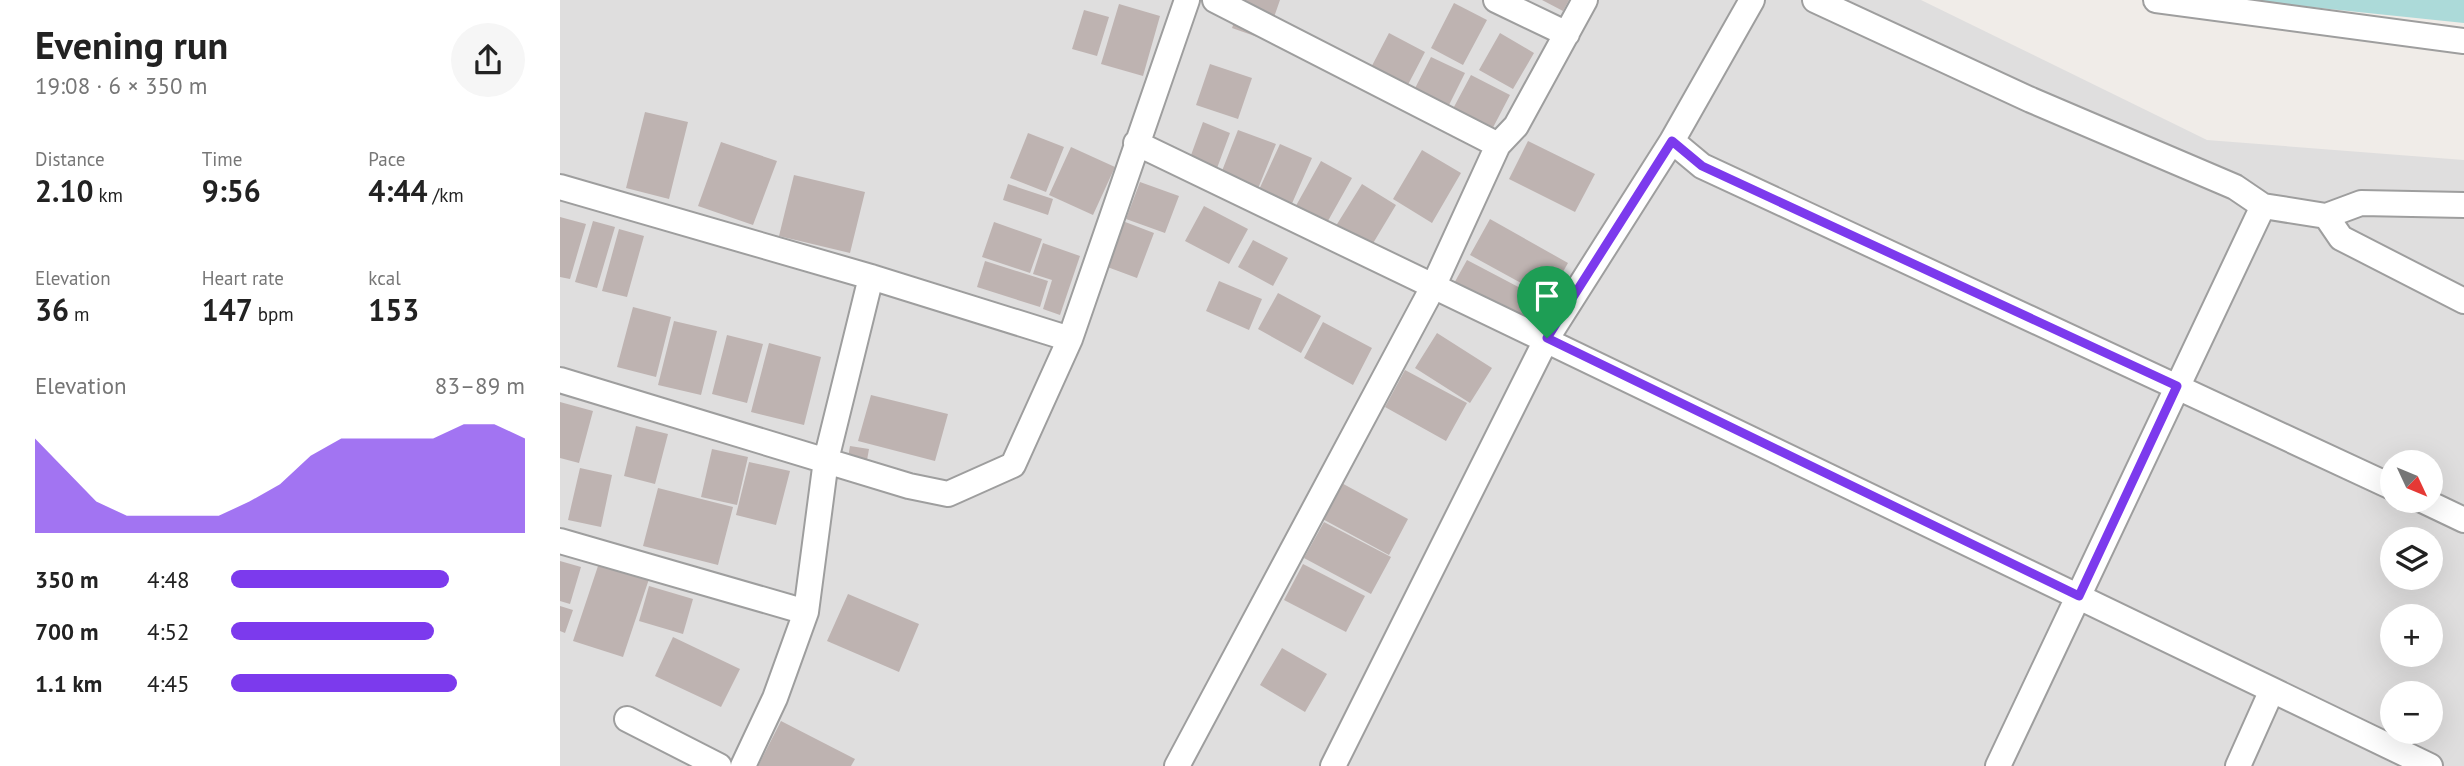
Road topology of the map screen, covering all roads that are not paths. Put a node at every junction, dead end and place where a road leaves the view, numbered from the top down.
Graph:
1 (1187, 0) edge
2 (1215, 0) edge
3 (1496, 0) edge
4 (1586, 0) edge
5 (1752, 0) edge
6 (1815, 0) edge
7 (2156, 0) edge
8 (1567, 34) junction
9 (2464, 41) edge
10 (1672, 141) junction
11 (1136, 143) junction
12 (1497, 145) junction
13 (560, 187) edge
14 (2464, 205) edge
15 (2263, 206) junction
16 (2326, 216) junction
17 (871, 277) junction
18 (1433, 287) junction
19 (2464, 301) edge
20 (1547, 338) junction
21 (1070, 339) junction
22 (560, 380) edge
23 (2177, 386) junction
24 (826, 460) junction
25 (2380, 481) edge
26 (2443, 510) edge
27 (2464, 520) edge
28 (560, 541) edge
29 (2079, 596) junction
30 (806, 612) junction
31 (2272, 690) junction
32 (626, 719) dead end
33 (719, 766) edge
34 (743, 766) edge
35 (1177, 766) edge
36 (1333, 766) edge
37 (1998, 766) edge
38 (2238, 766) edge
39 (2430, 766) edge

1 - 11 street
2 - 12 street
3 - 8 street
4 - 8 street
5 - 10 street
6 - 15 street
7 - 9 street
8 - 12 street
10 - 20 street
10 - 23 street
11 - 18 street
11 - 21 street
12 - 18 street
13 - 17 street
14 - 16 street
15 - 16 street
15 - 23 street
16 - 19 street
17 - 21 street
17 - 24 street
18 - 20 street
18 - 35 street
20 - 29 street
20 - 36 street
21 - 24 street
22 - 24 street
23 - 25 street
23 - 29 street
24 - 30 street
26 - 27 street
28 - 30 street
29 - 31 street
29 - 37 street
30 - 34 street
31 - 38 street
31 - 39 street
32 - 33 street

